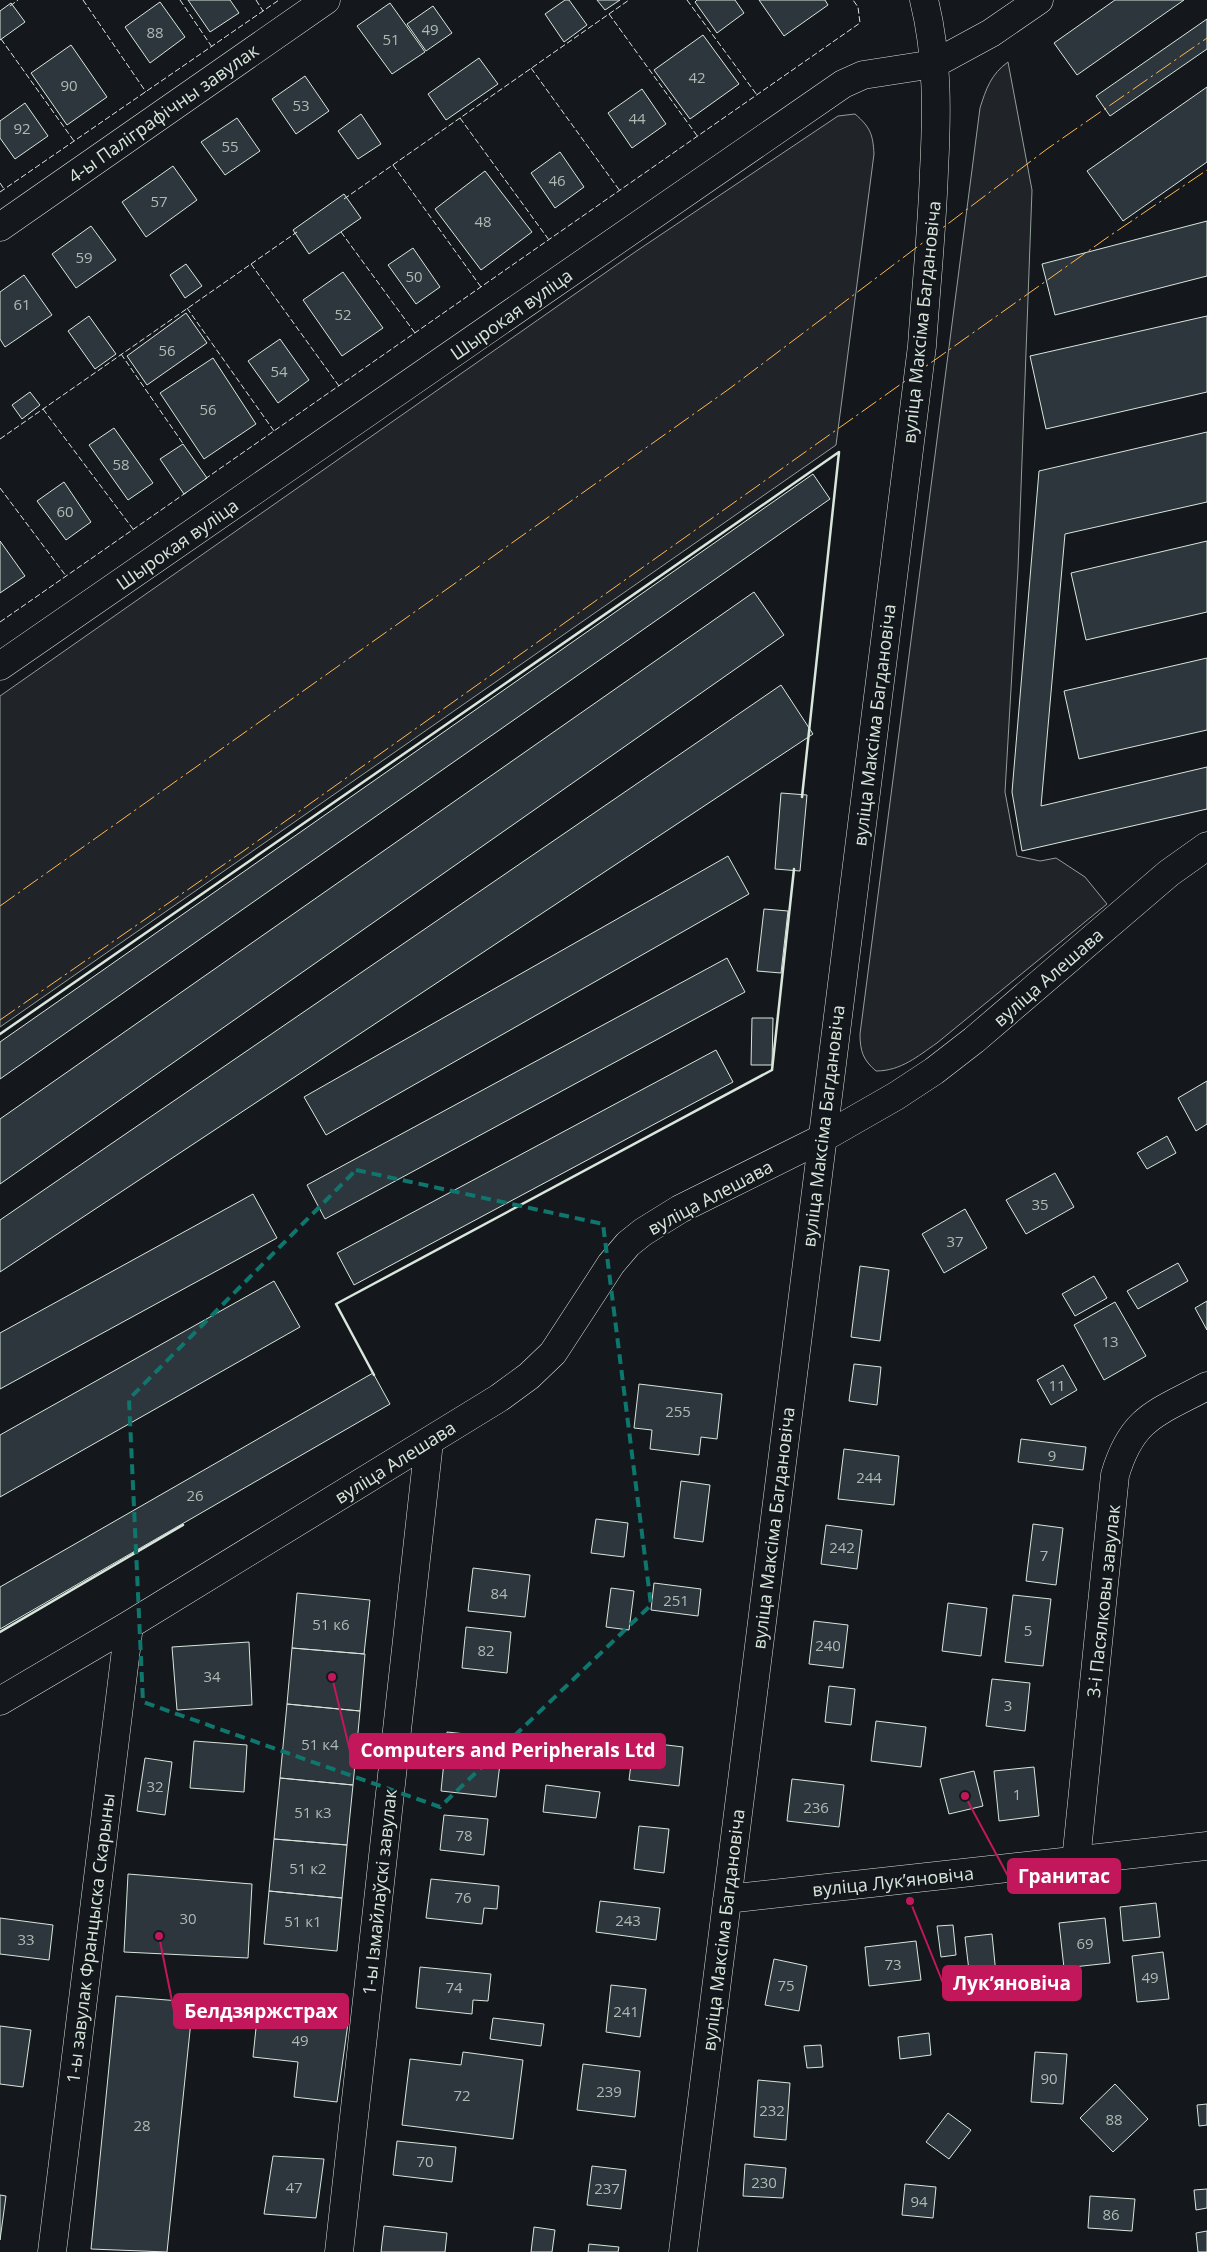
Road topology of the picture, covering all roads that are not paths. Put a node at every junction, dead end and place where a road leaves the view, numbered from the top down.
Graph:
1 (326, 0) edge
2 (924, 0) edge
3 (1039, 0) edge
4 (934, 64) junction
5 (0, 227) edge
6 (0, 666) edge
7 (1207, 846) edge
8 (821, 1139) junction
9 (1207, 1386) edge
10 (429, 1442) junction
11 (129, 1625) junction
12 (0, 1701) edge
13 (1207, 1846) edge
14 (1076, 1861) junction
15 (727, 1899) junction
16 (52, 2252) edge
17 (339, 2252) edge
18 (683, 2252) edge

1 - 5 street, 4-ы Паліграфічны завулак
2 - 4 street, вуліца Максіма Багдановіча
3 - 4 street, Шырокая вуліца
4 - 6 street, Шырокая вуліца
4 - 8 street, вуліца Максіма Багдановіча
7 - 8 street, вуліца Алешава
8 - 10 street, вуліца Алешава
8 - 15 street, вуліца Максіма Багдановіча
9 - 14 street, 3-і Пасялковы завулак
10 - 11 street, вуліца Алешава
10 - 17 street, 1-ы Ізмайлаўскі завулак
11 - 12 street, вуліца Алешава
11 - 16 street, 1-ы завулак Францыска Скарыны
13 - 14 street, вуліца Лукʼяновіча
14 - 15 street, вуліца Лукʼяновіча
15 - 18 street, вуліца Максіма Багдановіча

